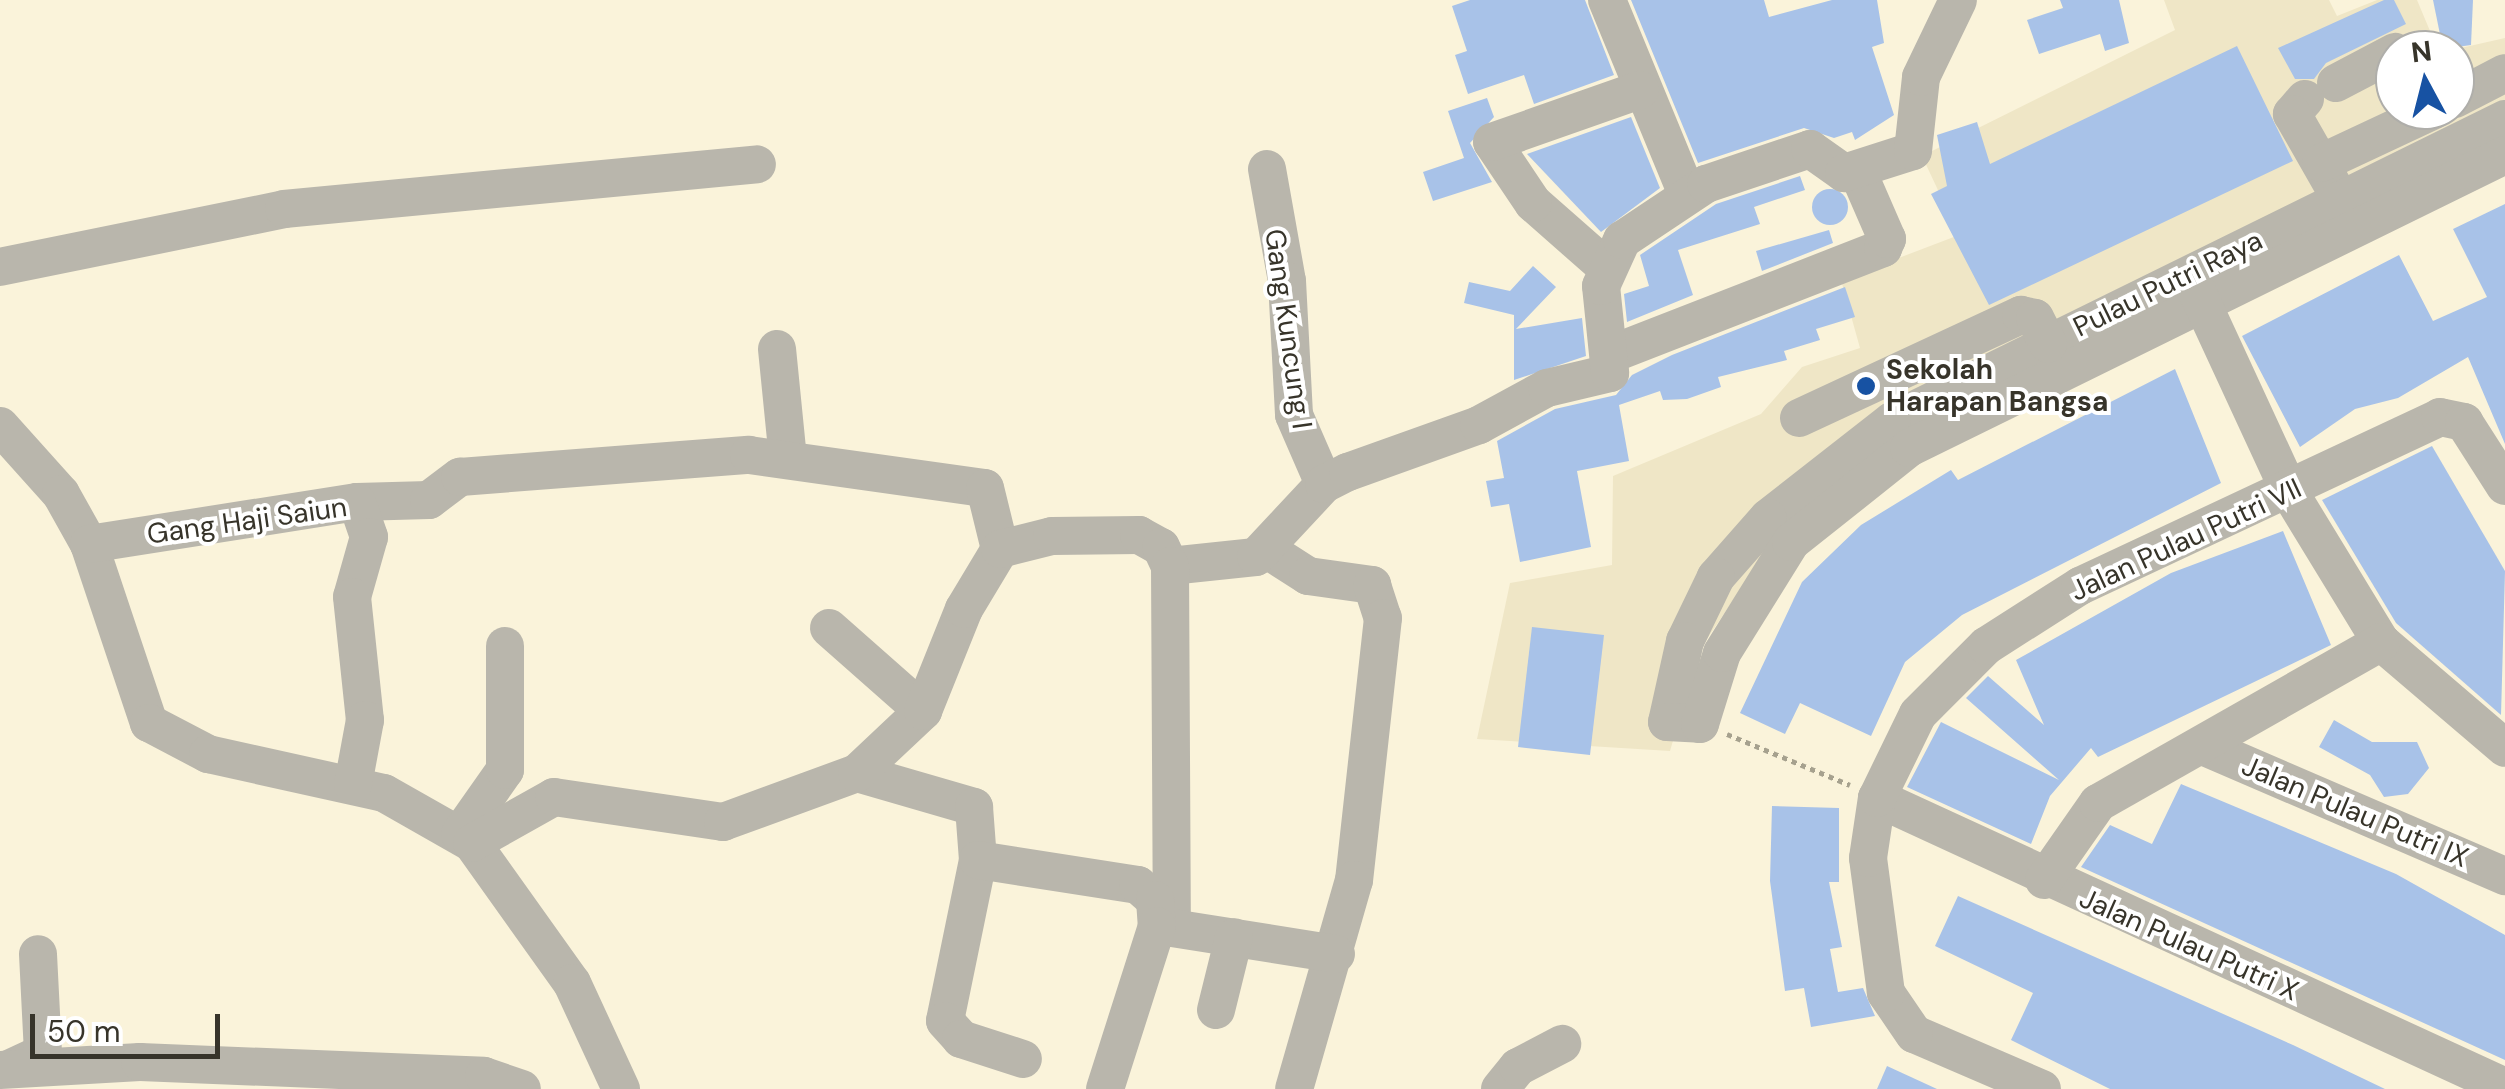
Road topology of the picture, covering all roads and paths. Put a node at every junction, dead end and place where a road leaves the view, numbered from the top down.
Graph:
1 (1607, 0) edge
2 (1958, 0) edge
3 (2375, 63) edge
4 (2505, 73) edge
5 (2475, 89) edge
6 (1640, 90) junction
7 (2505, 119) edge
8 (2391, 130) edge
9 (2505, 156) edge
10 (2321, 162) junction
11 (757, 164) dead end
12 (1268, 168) dead end
13 (1857, 170) junction
14 (1687, 194) junction
15 (2340, 198) junction
16 (0, 267) edge
17 (1607, 268) junction
18 (2197, 291) junction
19 (2048, 344) junction
20 (778, 349) dead end
21 (1614, 353) junction
22 (1800, 418) dead end
23 (0, 426) edge
24 (788, 460) junction
25 (1324, 484) junction
26 (2505, 486) edge
27 (2290, 493) junction
28 (357, 502) junction
29 (1779, 530) junction
30 (89, 544) junction
31 (1000, 549) junction
32 (1266, 550) junction
33 (1170, 566) junction
34 (828, 628) dead end
35 (2381, 642) junction
36 (505, 646) dead end
37 (923, 711) junction
38 (1700, 724) joint
39 (2205, 747) junction
40 (2505, 748) edge
41 (856, 772) junction
42 (353, 785) junction
43 (1876, 798) junction
44 (466, 839) junction
45 (978, 860) junction
46 (2505, 876) edge
47 (2044, 880) junction
48 (1164, 927) junction
49 (1234, 937) junction
50 (38, 954) dead end
51 (1336, 954) junction
52 (1216, 1010) dead end
53 (1562, 1044) dead end
54 (1023, 1059) dead end
55 (65, 1067) edge
56 (4, 1070) edge
57 (2505, 1087) edge
58 (522, 1089) edge
59 (620, 1089) edge
60 (1105, 1089) edge
61 (1294, 1089) edge
62 (1500, 1089) edge
63 (2042, 1089) edge

1 - 6 street
2 - 13 street
3 - 10 street
4 - 5 street
6 - 14 street
6 - 17 street
7 - 15 street, Pulau Putri Raya
8 - 10 street
9 - 18 street, Pulau Putri Raya
10 - 15 street
11 - 16 street
12 - 25 street, Gang Kuncung I
13 - 14 street
13 - 21 street
14 - 17 street
15 - 18 street, Pulau Putri Raya
17 - 21 street
18 - 19 street, Pulau Putri Raya
18 - 27 street
18 - 29 street, Pulau Putri Raya
19 - 22 street
19 - 29 street, Pulau Putri Raya
20 - 24 street
21 - 25 street
23 - 30 street
24 - 28 street
24 - 31 street
25 - 32 street
26 - 27 street, Jalan Pulau Putri VII
27 - 35 street
27 - 43 street, Jalan Pulau Putri VII
28 - 30 street, Gang Haji Saiun
28 - 42 street, Gang Haji Saiun
29 - 38 street, Pulau Putri Raya
30 - 42 street
31 - 33 street
31 - 37 street
32 - 33 street
32 - 51 street
33 - 48 street
34 - 37 street
35 - 39 street, Jalan Pulau Putri IX
35 - 40 street
36 - 44 street
37 - 41 street
38 - 43 path
39 - 46 street, Jalan Pulau Putri IX
39 - 47 street, Jalan Pulau Putri IX
41 - 44 street
41 - 45 street
42 - 44 street
43 - 47 street, Jalan Pulau Putri X
43 - 63 street, Jalan Pulau Putri VII
44 - 59 street
45 - 48 street
45 - 54 street
47 - 57 street, Jalan Pulau Putri X
48 - 49 street
48 - 60 street
49 - 51 street
49 - 52 street
50 - 55 street
51 - 61 street
53 - 62 street
55 - 56 street
55 - 58 street

